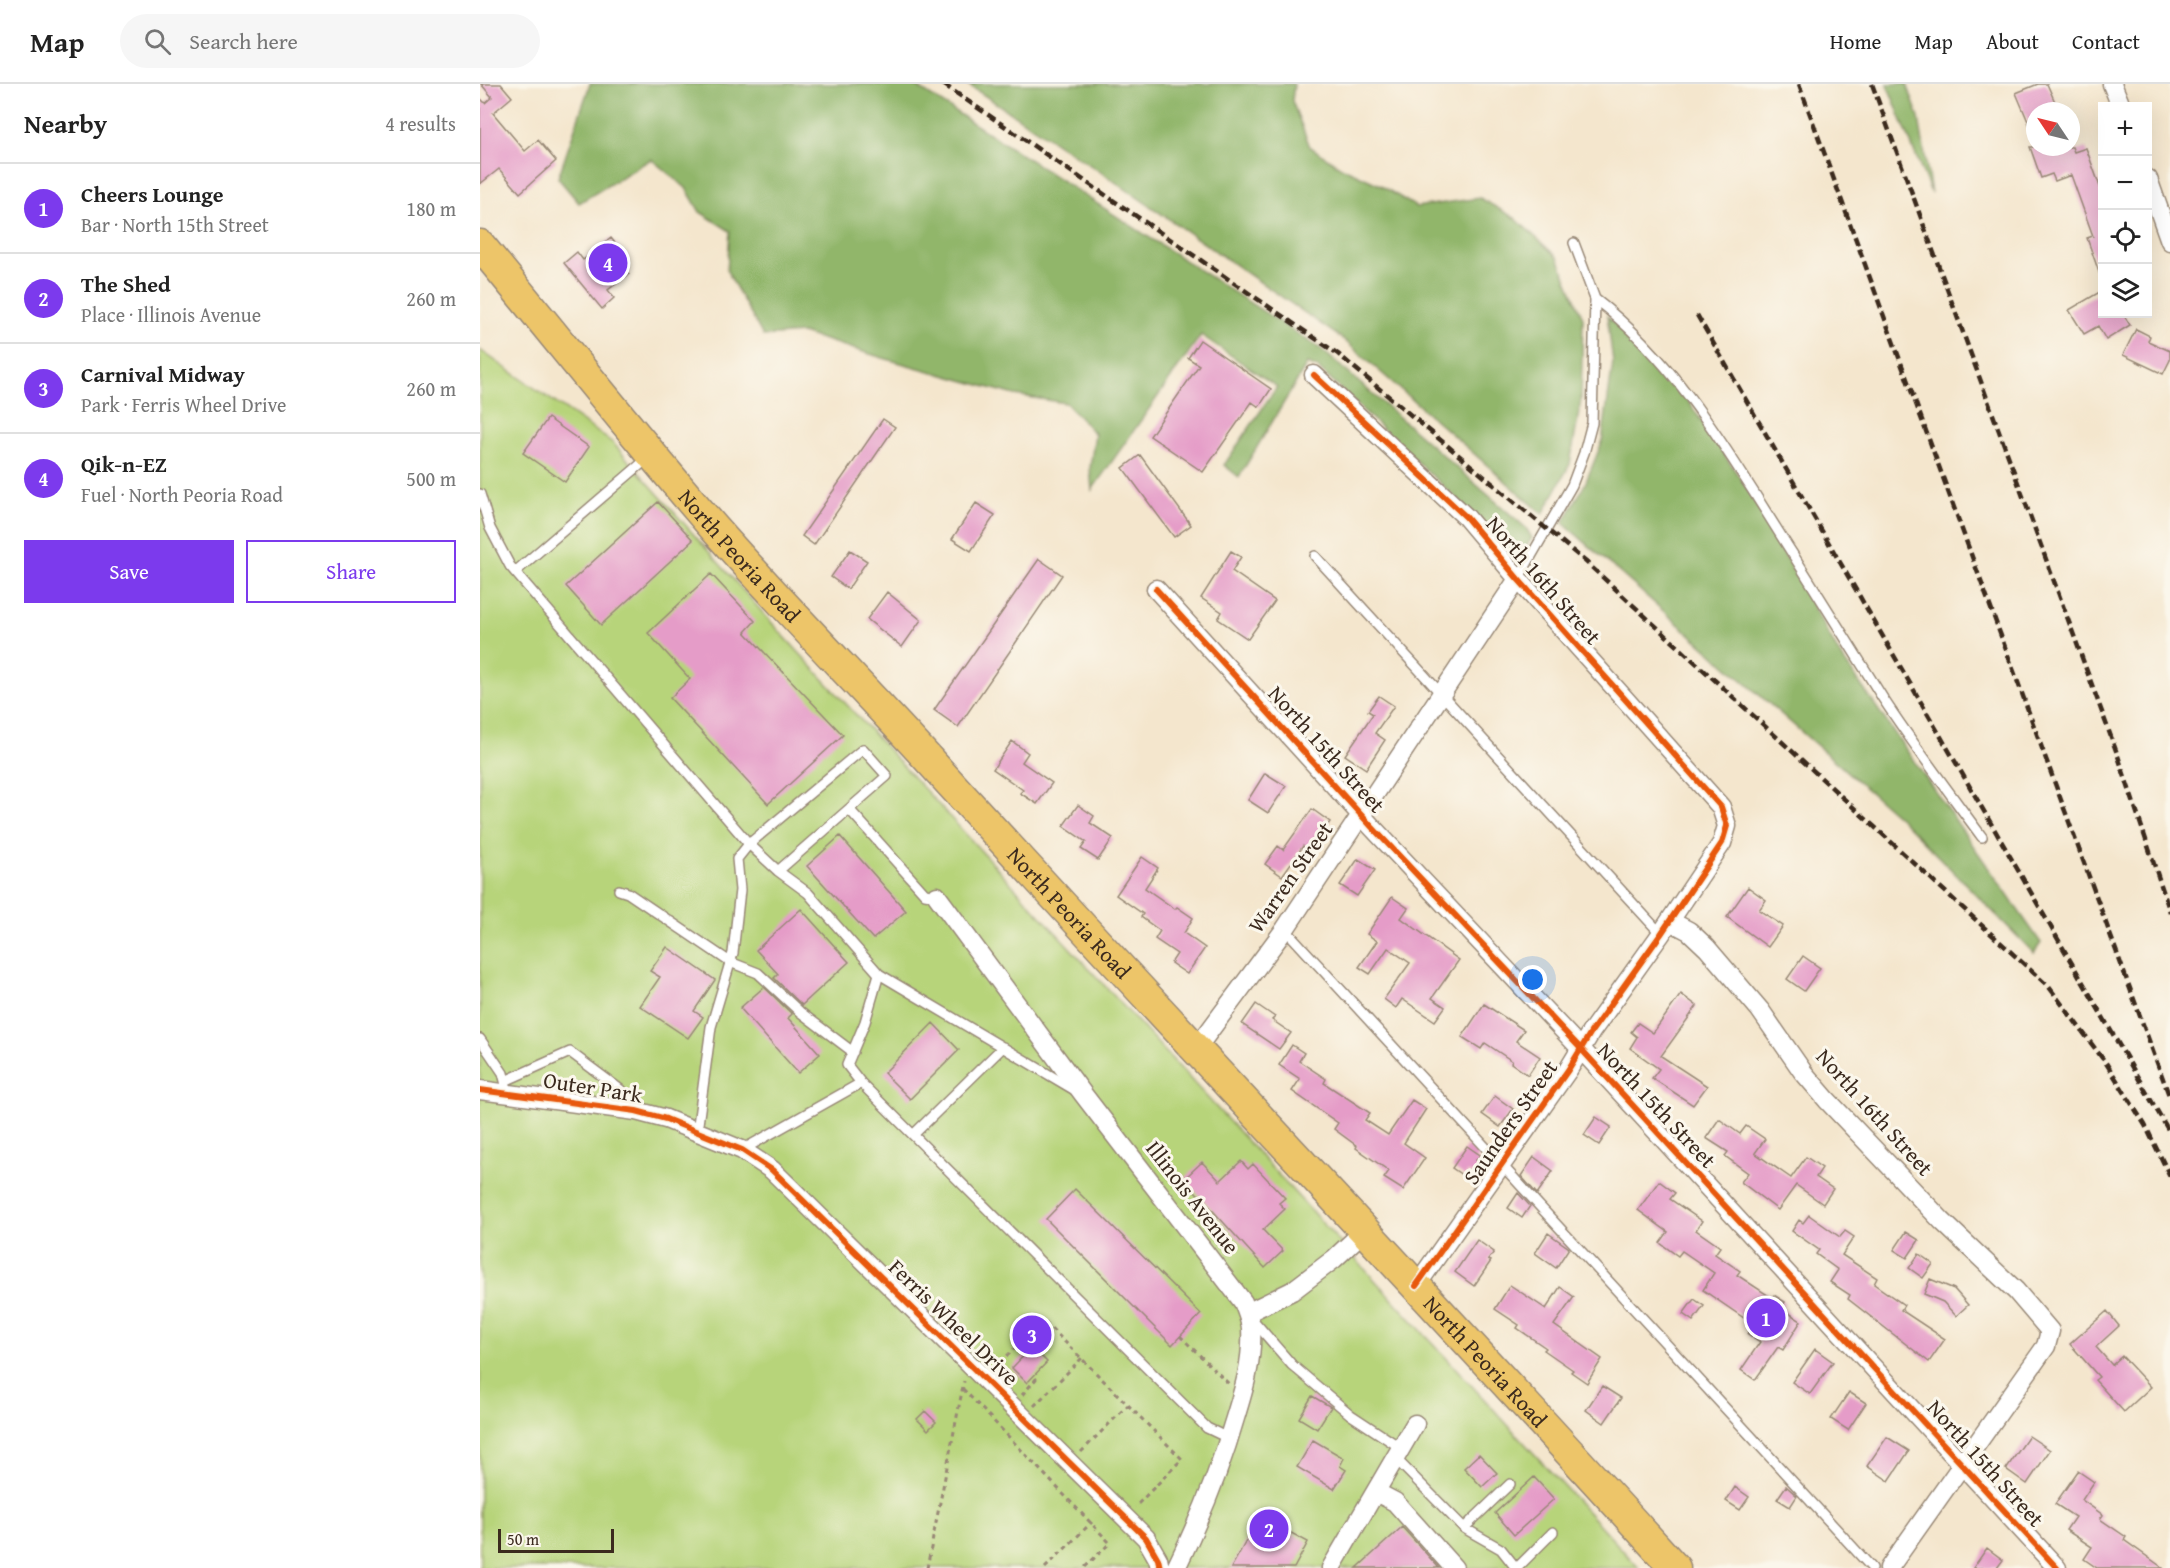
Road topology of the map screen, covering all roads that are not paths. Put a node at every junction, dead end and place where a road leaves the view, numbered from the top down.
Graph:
1 (2112, 84) edge
2 (2119, 102) edge
3 (2152, 191) edge
4 (2170, 241) edge
5 (1574, 243) dead end
6 (480, 245) edge
7 (1595, 299) junction
8 (1314, 375) dead end
9 (652, 454) junction
10 (480, 494) edge
11 (1315, 556) dead end
12 (515, 572) junction
13 (1518, 579) junction
14 (1156, 588) dead end
15 (1441, 694) junction
16 (849, 809) junction
17 (1360, 813) junction
18 (1727, 826) joint
19 (1982, 837) dead end
20 (749, 844) junction
21 (778, 871) junction
22 (619, 890) dead end
23 (937, 896) joint
24 (1666, 927) junction
25 (1285, 929) junction
26 (730, 962) junction
27 (879, 974) junction
28 (480, 1039) edge
29 (1003, 1047) junction
30 (1196, 1049) junction
31 (1582, 1050) junction
32 (853, 1052) junction
33 (861, 1083) junction
34 (506, 1087) junction
35 (480, 1090) edge
36 (1083, 1094) junction
37 (636, 1111) junction
38 (697, 1132) junction
39 (913, 1135) junction
40 (742, 1150) junction
41 (1502, 1166) junction
42 (1364, 1231) junction
43 (1416, 1287) junction
44 (1247, 1313) junction
45 (1415, 1424) dead end
46 (1230, 1439) junction
47 (1398, 1453) junction
48 (1963, 1467) junction
49 (1510, 1484) dead end
50 (1376, 1492) junction
51 (1464, 1528) junction
52 (1554, 1532) dead end
53 (1160, 1568) edge
54 (1176, 1568) edge
55 (1331, 1568) edge
56 (1454, 1568) edge
57 (1517, 1568) edge
58 (1675, 1568) edge
59 (1872, 1568) edge
60 (1889, 1568) edge
61 (2057, 1568) edge

1 - 2 street
3 - 4 street
5 - 7 lane
6 - 9 main road, North Peoria Road
7 - 13 lane
7 - 19 lane
8 - 13 street, North 16th Street
9 - 12 lane
9 - 30 main road, North Peoria Road
10 - 12 lane
11 - 15 lane
12 - 20 lane
13 - 15 street, Warren Street
13 - 18 street, North 16th Street
14 - 17 street, North 15th Street
15 - 17 street, Warren Street
15 - 24 lane
16 - 20 lane
16 - 21 lane
16 - 23 lane
17 - 25 street, Warren Street
17 - 31 street, North 15th Street
18 - 24 street, Saunders Street
20 - 21 lane
20 - 26 lane
21 - 27 lane
22 - 26 lane
23 - 36 street, Illinois Avenue
24 - 31 street, Saunders Street
24 - 48 street, North 16th Street
25 - 30 street, Warren Street
25 - 41 lane
26 - 32 lane
26 - 38 lane
27 - 29 lane
27 - 32 lane
28 - 34 lane
29 - 36 lane
29 - 39 lane
30 - 42 main road, North Peoria Road
31 - 41 street, Saunders Street
31 - 48 street, North 15th Street
32 - 33 lane
33 - 39 lane
33 - 40 lane
34 - 35 street, Outer Park
34 - 37 street, Outer Park
34 - 37 lane
36 - 44 street, Illinois Avenue
37 - 38 street, Outer Park
38 - 40 street, Ferris Wheel Drive
39 - 46 lane
40 - 53 street, Ferris Wheel Drive
41 - 43 street, Saunders Street
41 - 59 lane
42 - 43 main road, North Peoria Road
42 - 44 street
43 - 58 main road, North Peoria Road
44 - 46 street, Illinois Avenue
44 - 47 lane
45 - 47 street
46 - 54 street, Illinois Avenue
47 - 50 street
47 - 51 lane
48 - 60 street
48 - 61 street, North 15th Street
49 - 51 lane
50 - 55 street
50 - 56 street
51 - 57 lane
52 - 57 lane

